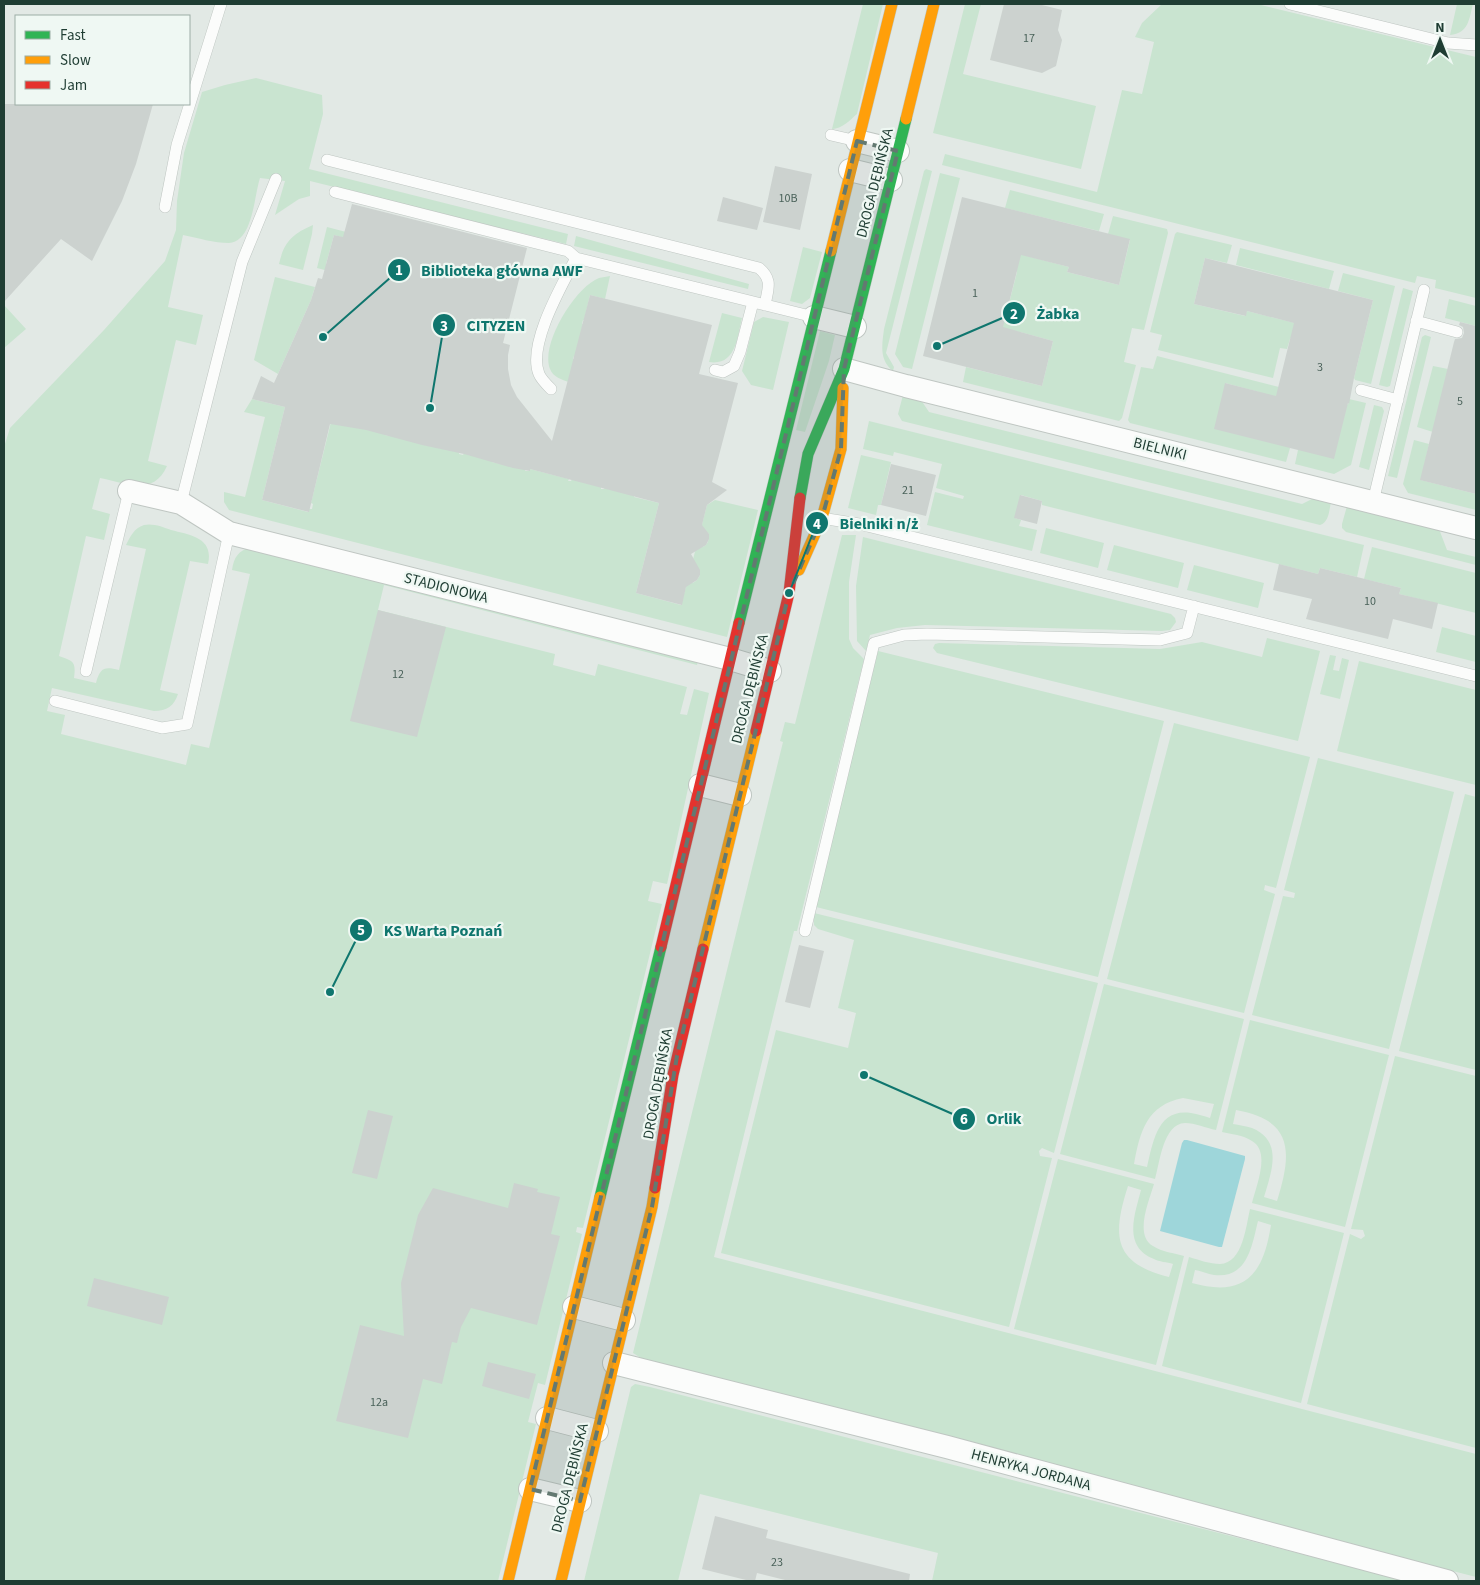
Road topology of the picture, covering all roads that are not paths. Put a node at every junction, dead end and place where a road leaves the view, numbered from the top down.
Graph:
1 (221, 4) edge
2 (892, 4) edge
3 (934, 4) edge
4 (1290, 4) edge
5 (1476, 45) edge
6 (831, 135) dead end
7 (858, 141) junction
8 (898, 151) junction
9 (327, 160) dead end
10 (850, 170) junction
11 (276, 180) dead end
12 (890, 180) junction
13 (335, 192) dead end
14 (165, 207) dead end
15 (576, 258) junction
16 (1424, 290) dead end
17 (753, 302) junction
18 (764, 305) junction
19 (814, 317) junction
20 (1416, 321) junction
21 (855, 327) junction
22 (1457, 332) dead end
23 (844, 369) junction
24 (715, 370) dead end
25 (551, 389) dead end
26 (1361, 390) dead end
27 (1398, 400) junction
28 (129, 491) joint
29 (1374, 502) junction
30 (181, 503) junction
31 (797, 514) junction
32 (822, 518) junction
33 (1476, 528) edge
34 (228, 533) junction
35 (789, 593) junction
36 (1194, 606) junction
37 (730, 659) junction
38 (770, 671) junction
39 (86, 672) dead end
40 (1476, 676) edge
41 (54, 701) dead end
42 (700, 785) junction
43 (740, 795) junction
44 (805, 931) dead end
45 (574, 1307) junction
46 (624, 1320) junction
47 (614, 1363) junction
48 (547, 1418) junction
49 (597, 1431) junction
50 (530, 1489) junction
51 (580, 1501) junction
52 (508, 1581) edge
53 (561, 1581) edge
54 (1447, 1581) edge

1 - 14 lane
2 - 7 street
3 - 8 street, DROGA DĘBIŃSKA
4 - 5 lane
6 - 7 lane
7 - 8 street
7 - 10 street
8 - 12 street, DROGA DĘBIŃSKA
9 - 18 lane
10 - 12 street
10 - 19 street
11 - 30 lane
12 - 21 street, DROGA DĘBIŃSKA
13 - 15 lane
15 - 17 lane
15 - 25 lane
16 - 20 lane
17 - 18 lane
17 - 24 lane
18 - 19 lane
19 - 21 street
19 - 37 street
20 - 22 lane
20 - 27 lane
21 - 23 street, DROGA DĘBIŃSKA
23 - 29 street, BIELNIKI
23 - 31 street, DROGA DĘBIŃSKA
23 - 32 street, DROGA DĘBIŃSKA
26 - 27 lane
27 - 29 lane
28 - 30 street, STADIONOWA
28 - 39 lane
29 - 33 street, BIELNIKI
30 - 34 street, STADIONOWA
31 - 32 lane
31 - 35 street, DROGA DĘBIŃSKA
32 - 35 street, DROGA DĘBIŃSKA
32 - 36 lane
34 - 37 street, STADIONOWA
34 - 41 lane
35 - 38 street, DROGA DĘBIŃSKA
36 - 40 lane
36 - 44 lane
37 - 38 street, STADIONOWA
37 - 42 street
38 - 43 street, DROGA DĘBIŃSKA
42 - 43 street
42 - 45 street
43 - 46 street, DROGA DĘBIŃSKA
45 - 46 street
45 - 48 street
46 - 47 street, DROGA DĘBIŃSKA
47 - 49 street, DROGA DĘBIŃSKA
47 - 54 street, HENRYKA JORDANA
48 - 49 street
48 - 50 street
49 - 51 street, DROGA DĘBIŃSKA
50 - 51 street
50 - 52 street
51 - 53 street, DROGA DĘBIŃSKA

